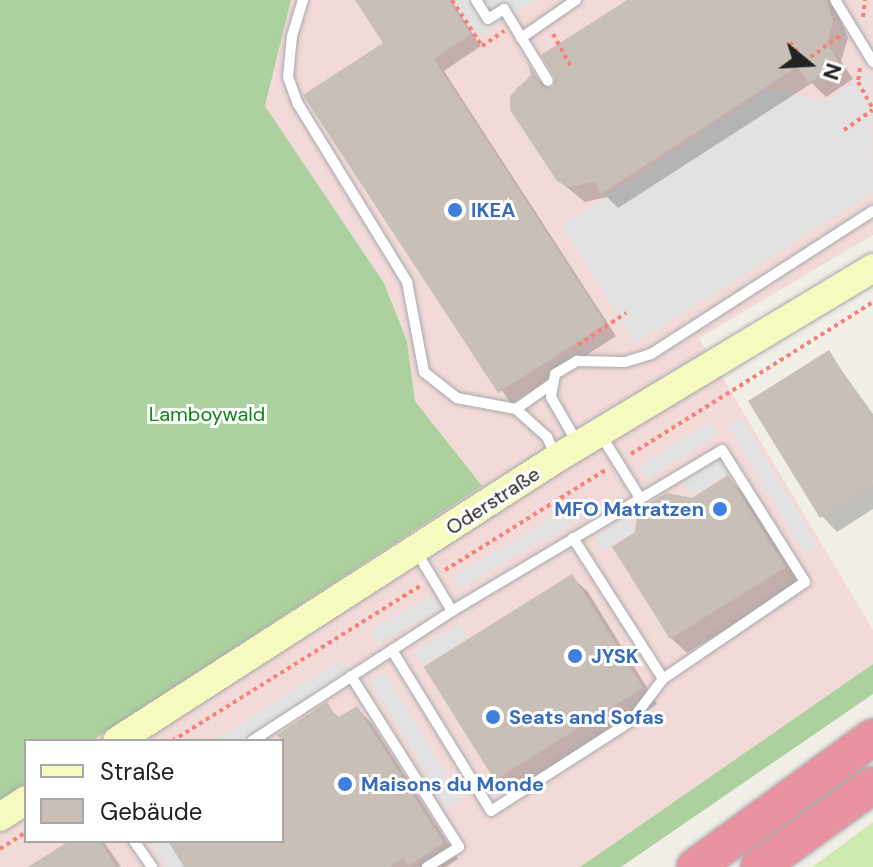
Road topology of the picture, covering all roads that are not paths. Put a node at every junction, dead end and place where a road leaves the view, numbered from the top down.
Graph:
1 (303, 0) edge
2 (476, 0) edge
3 (576, 0) edge
4 (835, 0) edge
5 (521, 38) junction
6 (871, 58) edge
7 (548, 81) dead end
8 (873, 211) edge
9 (873, 268) edge
10 (552, 379) junction
11 (516, 409) junction
12 (579, 446) junction
13 (640, 498) junction
14 (573, 538) junction
15 (416, 551) junction
16 (452, 611) junction
17 (392, 650) junction
18 (351, 676) junction
19 (663, 679) junction
20 (873, 737) edge
21 (120, 739) edge
22 (255, 739) edge
23 (873, 785) edge
24 (24, 801) edge
25 (0, 817) edge
26 (135, 843) edge
27 (152, 867) edge
28 (427, 867) edge
29 (695, 867) edge
30 (759, 867) edge

1 - 11 lane
2 - 5 lane
3 - 5 lane
4 - 6 lane
5 - 7 lane
8 - 10 lane
9 - 12 street, Oderstraße
10 - 11 lane
10 - 12 lane
11 - 12 lane
12 - 13 lane
12 - 15 street, Oderstraße
13 - 14 lane
13 - 19 lane
14 - 16 lane
14 - 19 lane
15 - 16 lane
15 - 21 street, Oderstraße
16 - 17 lane
17 - 18 lane
17 - 19 lane
18 - 22 lane
18 - 28 lane
20 - 29 highway
23 - 30 highway
24 - 25 street
26 - 27 lane

